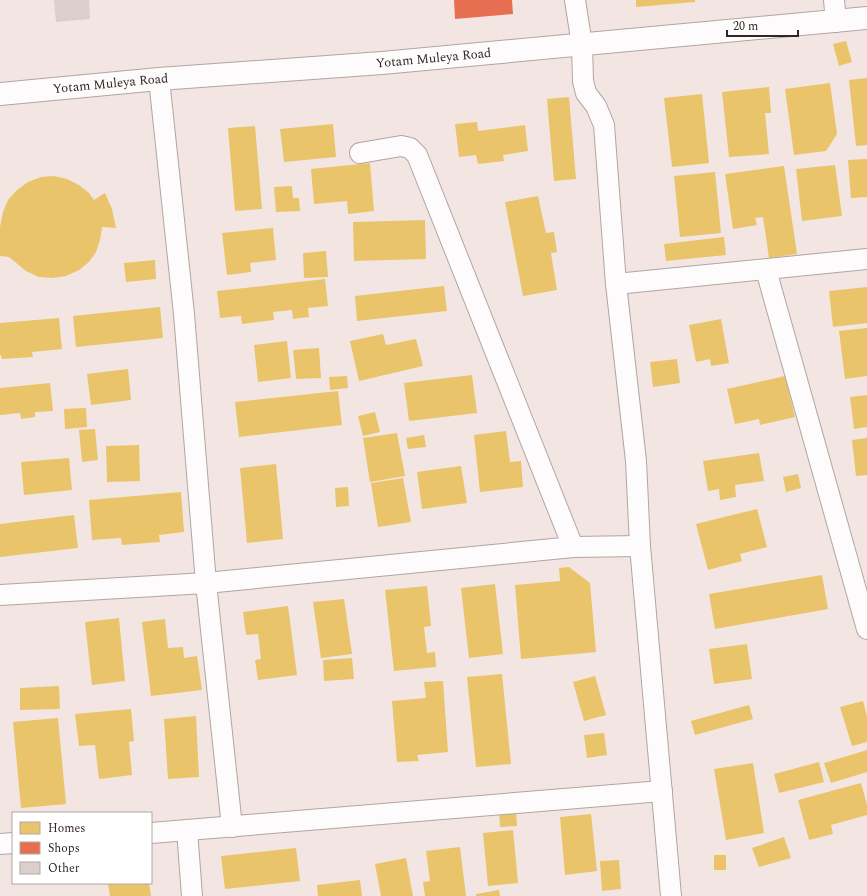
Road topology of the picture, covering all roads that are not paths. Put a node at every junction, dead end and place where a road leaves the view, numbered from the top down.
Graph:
1 (575, 0) edge
2 (834, 0) edge
3 (867, 18) edge
4 (836, 22) junction
5 (582, 45) junction
6 (159, 80) junction
7 (0, 94) edge
8 (360, 153) dead end
9 (867, 259) edge
10 (766, 270) junction
11 (616, 284) junction
12 (640, 546) junction
13 (573, 547) junction
14 (206, 582) junction
15 (0, 595) edge
16 (867, 629) edge
17 (662, 791) junction
18 (232, 827) junction
19 (188, 830) junction
20 (152, 833) edge
21 (12, 843) edge
22 (0, 844) edge
23 (192, 896) edge
24 (671, 896) edge

1 - 5 street
2 - 4 street
3 - 4 street, Yotam Muleya Road
4 - 5 street, Yotam Muleya Road
5 - 6 street, Yotam Muleya Road
5 - 11 street
6 - 7 street, Yotam Muleya Road
6 - 14 street
8 - 13 street
9 - 10 street
10 - 11 street
10 - 16 street
11 - 12 street
12 - 13 street
12 - 17 street
13 - 14 street
14 - 15 street
14 - 18 street
17 - 18 street
17 - 24 street
18 - 19 street
19 - 20 street
19 - 23 street
21 - 22 street

